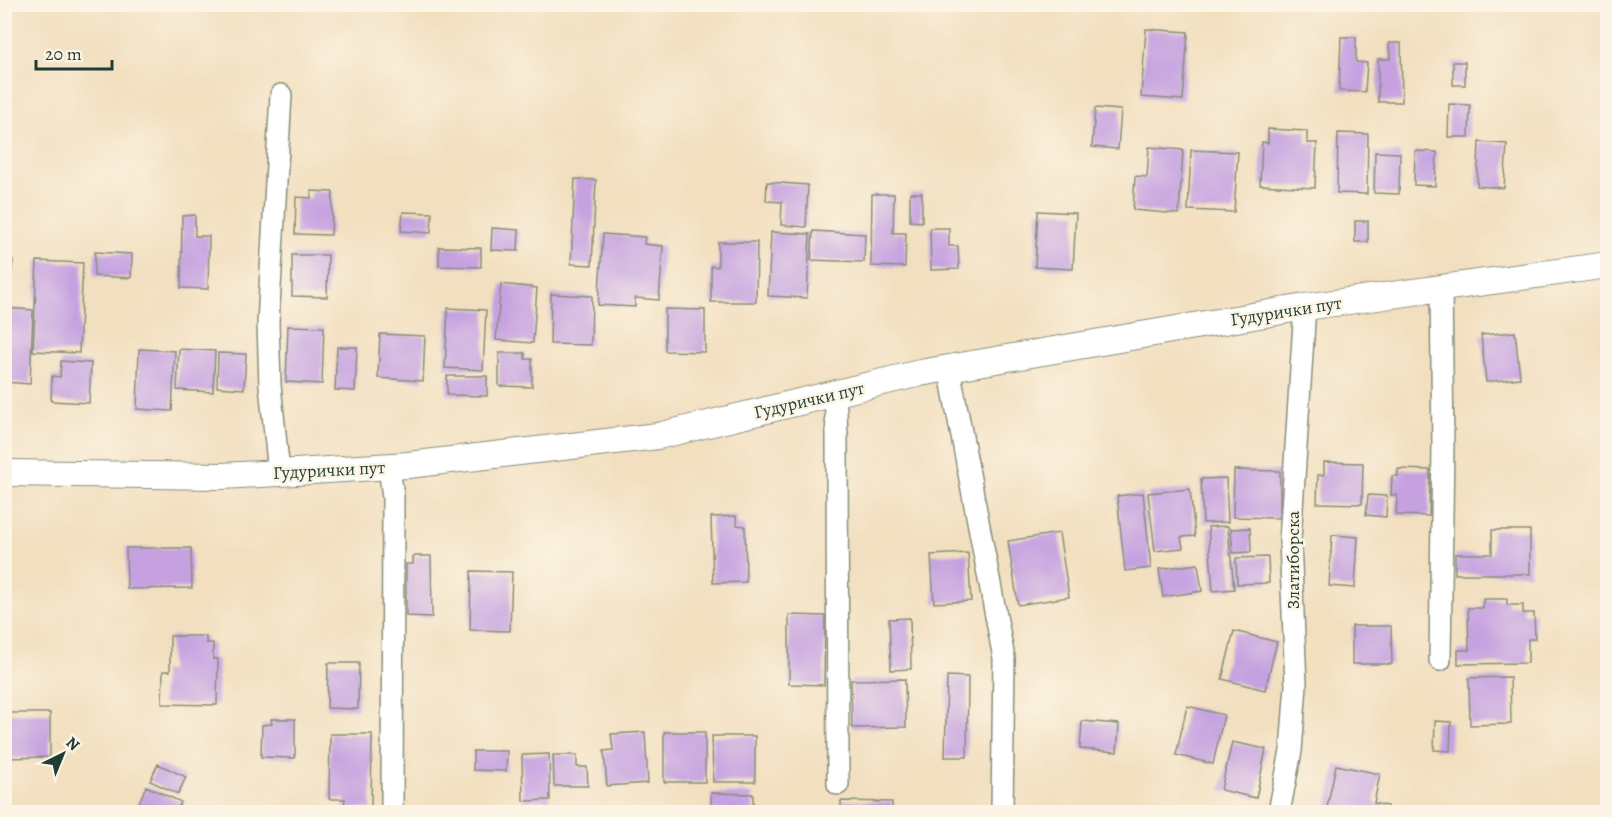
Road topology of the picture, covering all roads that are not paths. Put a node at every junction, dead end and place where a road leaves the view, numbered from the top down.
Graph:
1 (281, 95) dead end
2 (1608, 265) edge
3 (1441, 288) junction
4 (1305, 307) junction
5 (949, 368) junction
6 (835, 394) junction
7 (388, 467) junction
8 (4, 473) edge
9 (279, 473) junction
10 (1440, 660) dead end
11 (838, 784) dead end
12 (392, 813) edge
13 (1002, 813) edge
14 (1279, 813) edge

1 - 9 street
2 - 3 street, Гудурички пут
3 - 4 street, Гудурички пут
3 - 10 street
4 - 5 street, Гудурички пут
4 - 14 street, Златиборска
5 - 6 street, Гудурички пут
5 - 13 street
6 - 7 street, Гудурички пут
6 - 11 street
7 - 9 street, Гудурички пут
7 - 12 street
8 - 9 street, Гудурички пут

